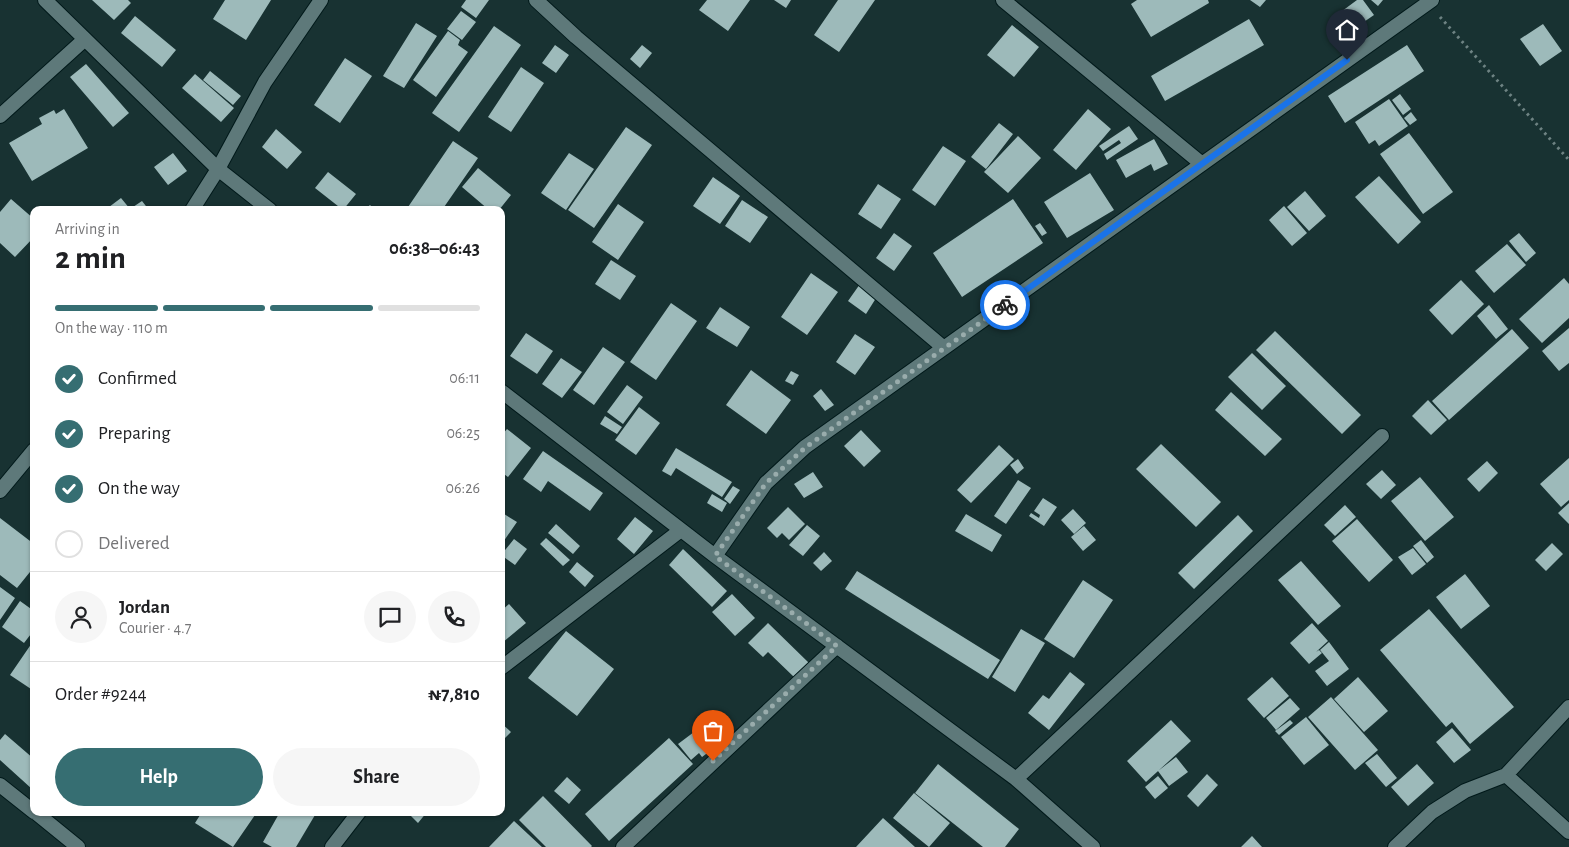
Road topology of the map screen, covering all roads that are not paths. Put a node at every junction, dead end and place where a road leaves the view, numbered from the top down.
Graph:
1 (45, 0) edge
2 (321, 0) edge
3 (536, 0) edge
4 (1002, 0) edge
5 (1430, 2) edge
6 (85, 39) junction
7 (0, 116) edge
8 (1202, 164) junction
9 (218, 169) junction
10 (195, 206) edge
11 (265, 206) edge
12 (944, 348) junction
13 (505, 394) edge
14 (1382, 436) dead end
15 (30, 455) edge
16 (0, 491) edge
17 (681, 530) junction
18 (715, 556) junction
19 (837, 646) junction
20 (505, 665) edge
21 (1569, 707) edge
22 (1506, 775) junction
23 (1016, 779) junction
24 (0, 785) edge
25 (30, 809) edge
26 (39, 816) edge
27 (356, 816) edge
28 (1569, 832) edge
29 (1089, 846) edge
30 (78, 847) edge
31 (332, 847) edge
32 (623, 847) edge
33 (1395, 847) edge

1 - 6 street
2 - 9 street
3 - 12 street
4 - 8 street
5 - 8 street
6 - 7 street
6 - 9 street
8 - 12 street
9 - 10 street
9 - 11 street
12 - 18 street
13 - 17 street
14 - 23 street
15 - 16 street
17 - 18 street
17 - 20 street
18 - 19 street
19 - 23 street
19 - 32 street
21 - 22 street
22 - 28 street
22 - 33 street
23 - 29 street
24 - 25 street
26 - 30 street
27 - 31 street

